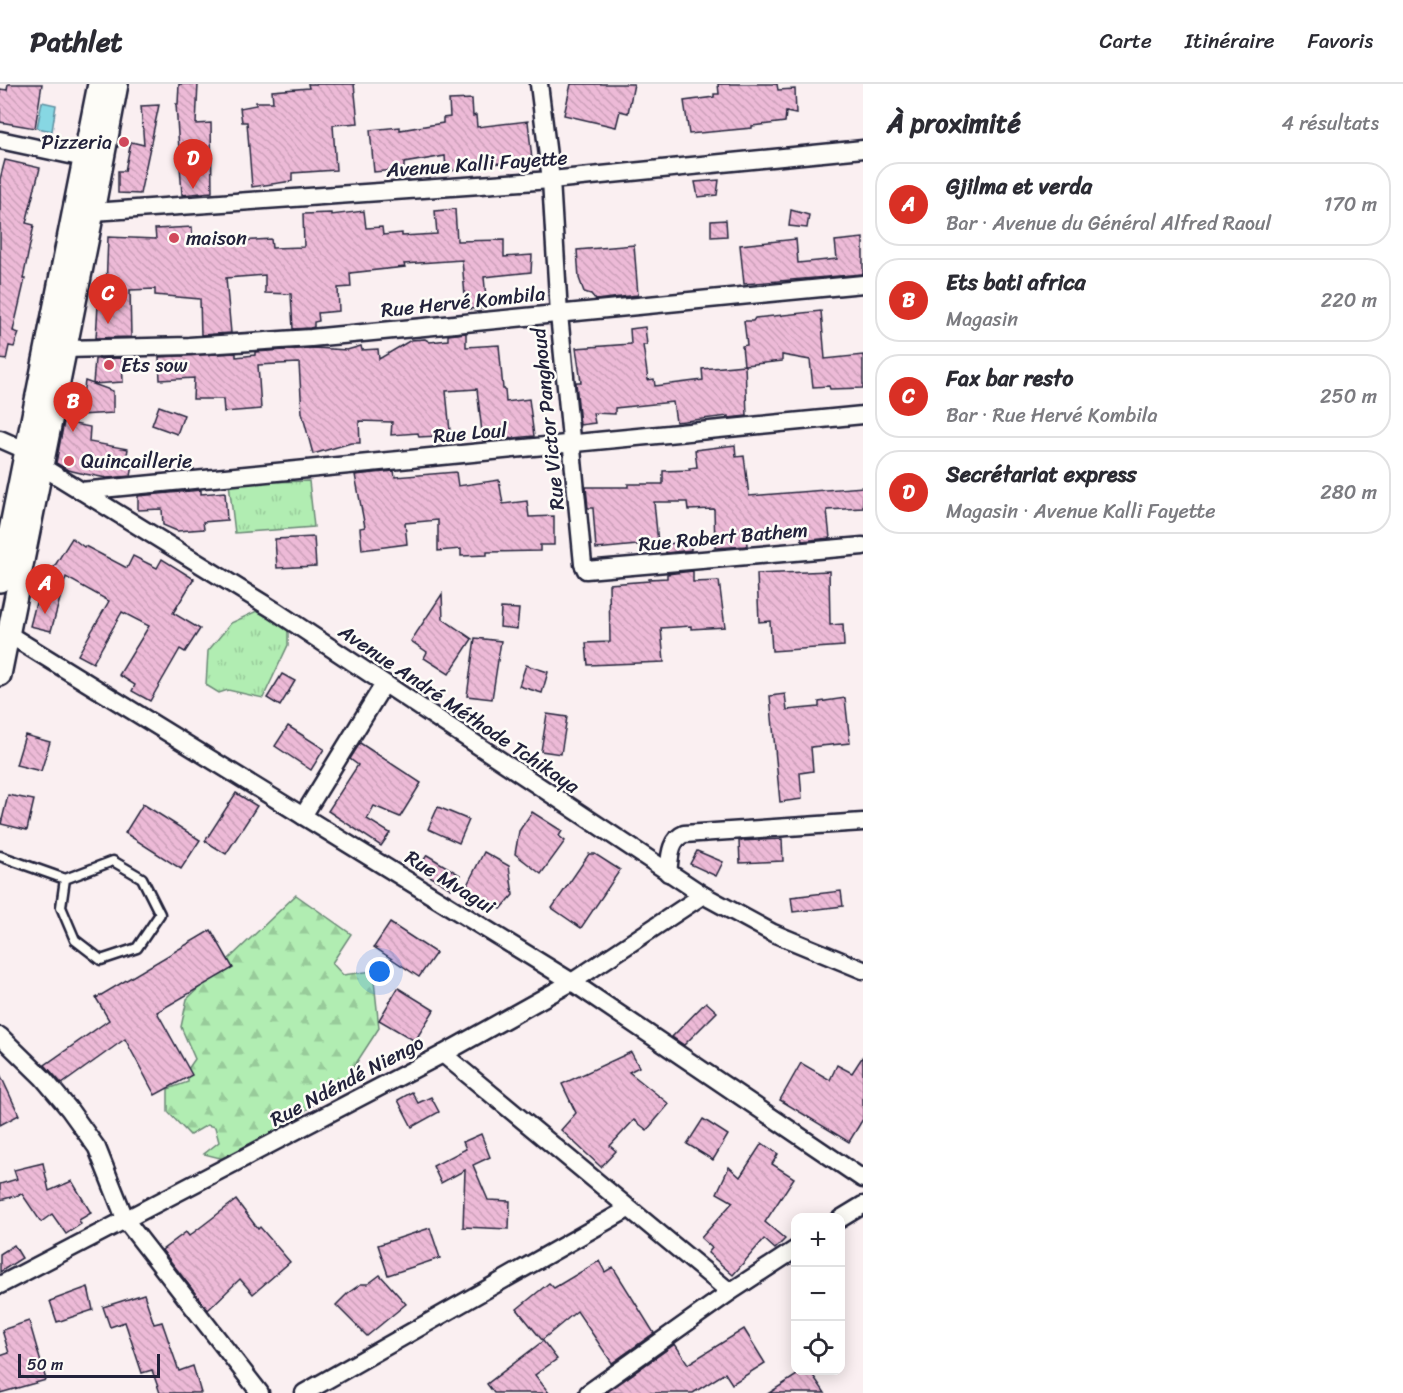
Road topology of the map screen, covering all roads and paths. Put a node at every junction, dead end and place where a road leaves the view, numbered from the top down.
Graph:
1 (99, 84) edge
2 (117, 84) edge
3 (539, 84) edge
4 (0, 140) edge
5 (863, 149) edge
6 (84, 158) junction
7 (551, 180) junction
8 (93, 212) junction
9 (863, 284) edge
10 (559, 314) junction
11 (65, 349) junction
12 (863, 415) edge
13 (0, 439) edge
14 (573, 444) junction
15 (25, 450) junction
16 (42, 465) junction
17 (81, 491) junction
18 (863, 546) edge
19 (586, 570) joint
20 (0, 581) edge
21 (8, 634) junction
22 (0, 675) edge
23 (384, 684) junction
24 (303, 816) junction
25 (863, 822) edge
26 (0, 856) edge
27 (668, 873) junction
28 (65, 879) junction
29 (702, 895) junction
30 (863, 970) edge
31 (572, 982) junction
32 (0, 1036) edge
33 (443, 1054) junction
34 (863, 1179) edge
35 (863, 1205) edge
36 (628, 1209) junction
37 (845, 1217) edge
38 (126, 1221) junction
39 (791, 1252) edge
40 (0, 1285) edge
41 (730, 1292) junction
42 (260, 1393) edge
43 (304, 1393) edge
44 (588, 1393) edge

1 - 6 street
2 - 8 street
3 - 7 street, Rue Victor Panghoud
4 - 6 street
5 - 7 street, Avenue Kalli Fayette
6 - 15 street
7 - 8 street, Avenue Kalli Fayette
7 - 10 street, Rue Victor Panghoud
8 - 11 street
9 - 10 street, Rue Hervé Kombila
10 - 11 street, Rue Hervé Kombila
10 - 14 street, Rue Victor Panghoud
11 - 16 street
12 - 14 street, Rue Loul
13 - 15 street
14 - 17 street, Rue Loul
14 - 19 street, Rue Victor Panghoud
15 - 20 street
16 - 17 street, Avenue André Méthode Tchikaya
16 - 21 street
17 - 23 street, Avenue André Méthode Tchikaya
18 - 19 street, Rue Robert Bathem
21 - 22 street
21 - 24 street, Rue Mvagui
23 - 24 street
23 - 27 street, Avenue André Méthode Tchikaya
24 - 31 street, Rue Mvagui
25 - 27 street
26 - 28 lane
27 - 29 street, Avenue André Méthode Tchikaya
28 - 28 lane
29 - 30 street, Avenue André Méthode Tchikaya
29 - 31 street, Rue Ndéndé Niengo
31 - 33 street, Rue Ndéndé Niengo
31 - 34 street, Rue Mvagui
32 - 38 street
33 - 36 street
33 - 38 street, Rue Ndéndé Niengo
35 - 37 street
36 - 41 street
36 - 43 street
38 - 40 street, Rue Ndéndé Niengo
38 - 42 street
39 - 41 street
41 - 44 street

